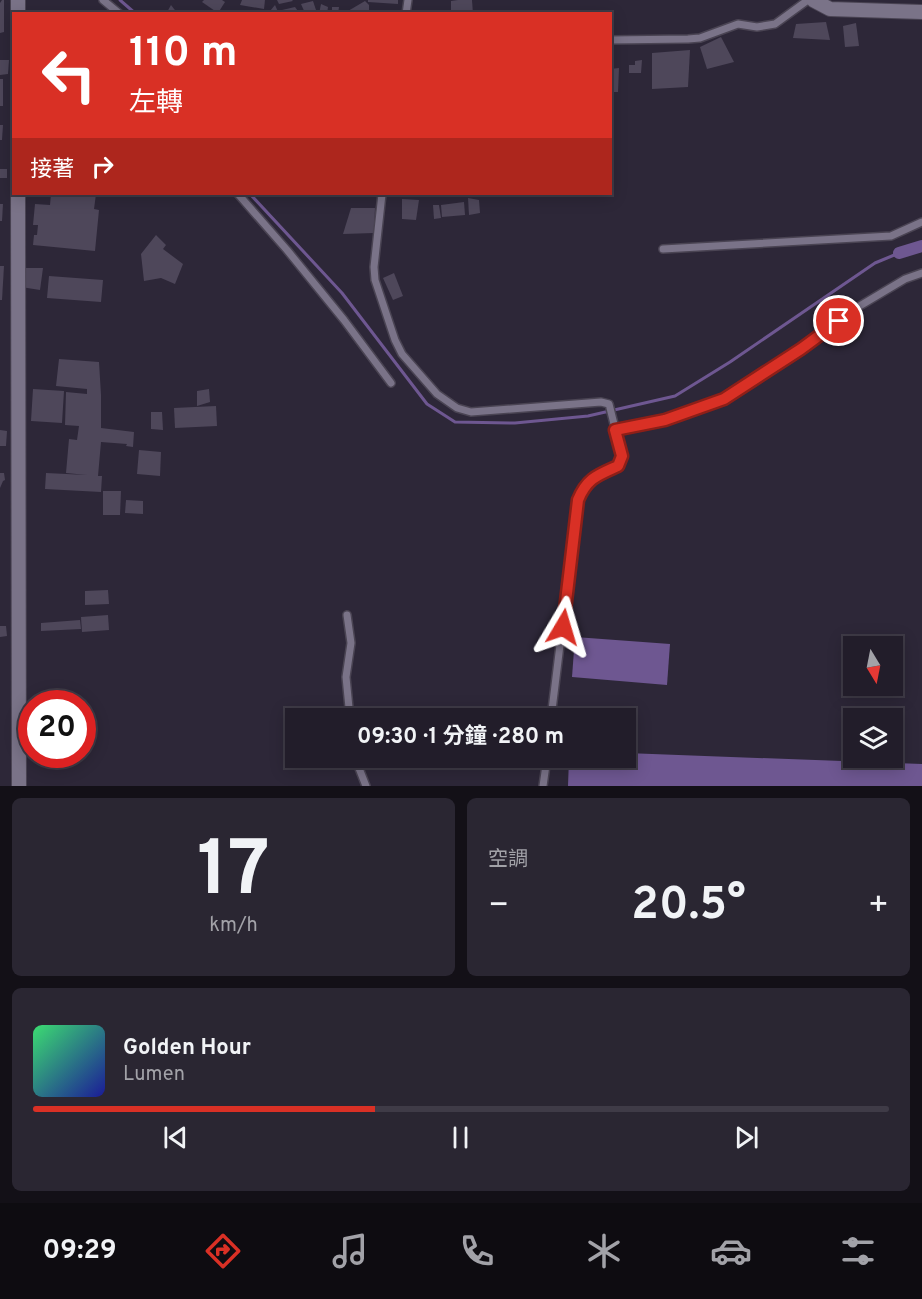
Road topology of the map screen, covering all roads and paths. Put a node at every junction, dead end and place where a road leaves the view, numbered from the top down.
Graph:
1 (103, 0) edge
2 (808, 0) edge
3 (813, 0) edge
4 (118, 12) edge
5 (922, 12) edge
6 (612, 40) edge
7 (18, 195) edge
8 (239, 195) edge
9 (382, 195) edge
10 (922, 222) edge
11 (663, 249) dead end
12 (922, 273) edge
13 (392, 383) dead end
14 (615, 430) junction
15 (347, 615) dead end
16 (349, 708) edge
17 (553, 708) edge
18 (359, 768) edge
19 (546, 768) edge
20 (19, 786) edge
21 (366, 786) edge
22 (543, 786) edge

1 - 4 lane
2 - 6 lane
3 - 5 street
7 - 20 street
8 - 13 lane
9 - 14 lane
10 - 11 lane
12 - 14 lane
14 - 17 lane
15 - 16 lane
18 - 21 lane
19 - 22 lane

